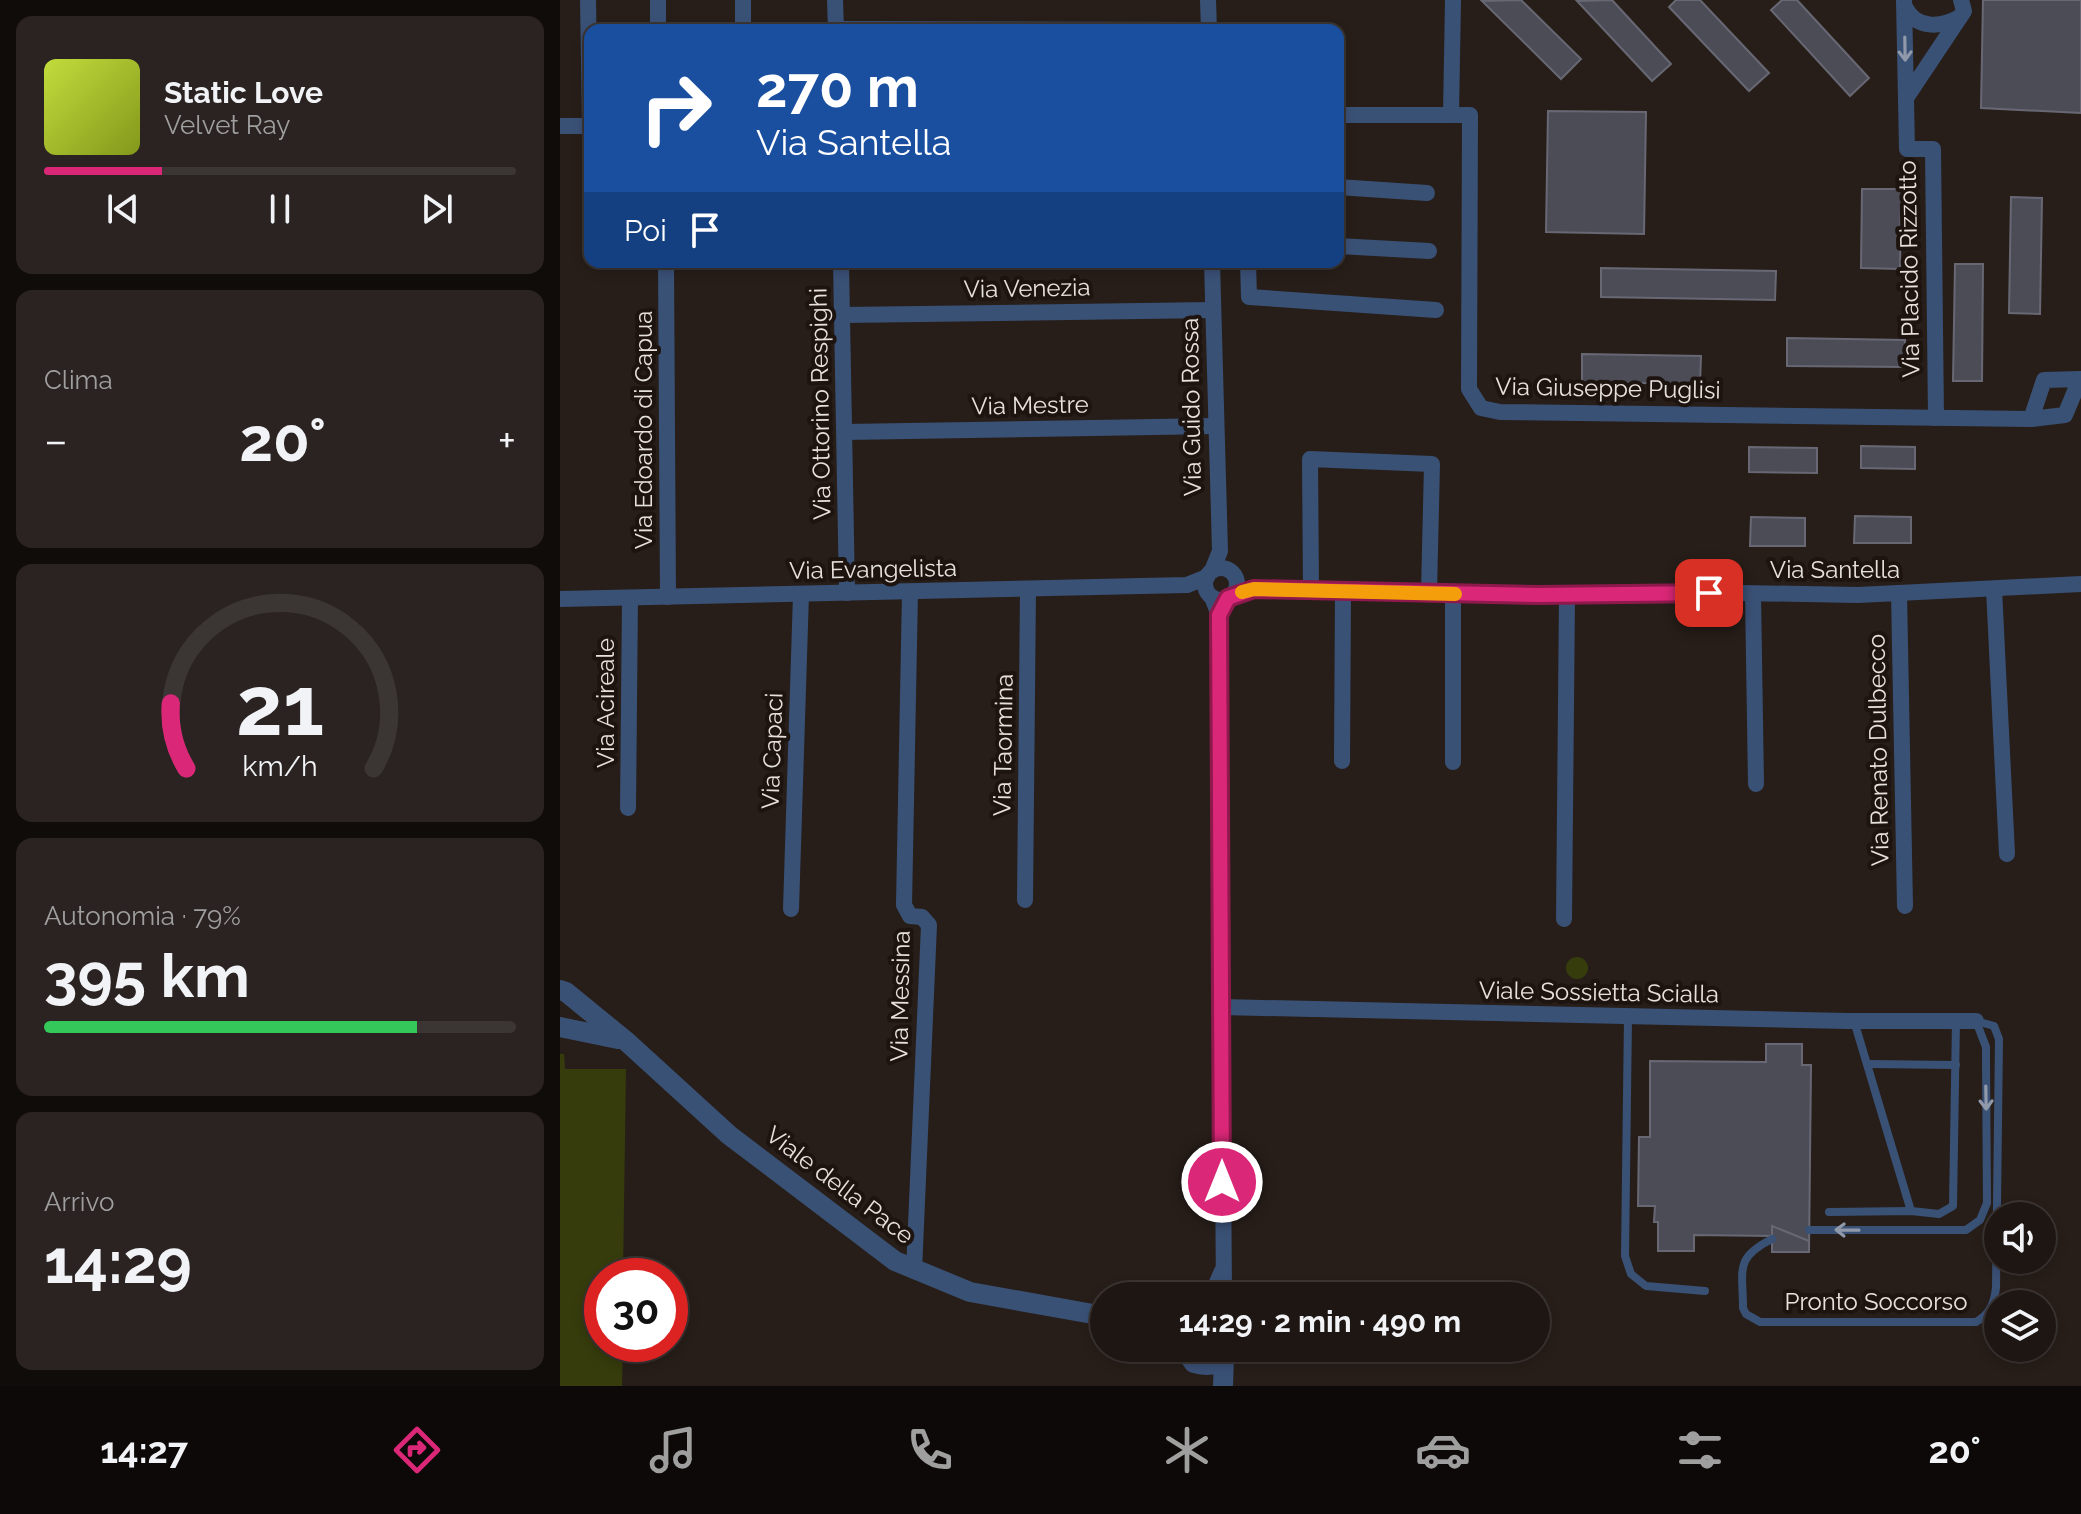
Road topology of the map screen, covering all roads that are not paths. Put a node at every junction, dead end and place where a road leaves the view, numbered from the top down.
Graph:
1 (588, 0) edge
2 (658, 0) edge
3 (743, 0) edge
4 (835, 0) edge
5 (1208, 0) edge
6 (1453, 0) edge
7 (1904, 4) edge
8 (1964, 7) edge
9 (588, 24) edge
10 (658, 24) edge
11 (743, 24) edge
12 (836, 24) edge
13 (1209, 24) edge
14 (1906, 98) junction
15 (1344, 115) edge
16 (1451, 115) junction
17 (560, 126) edge
18 (584, 126) edge
19 (1344, 187) edge
20 (1427, 193) dead end
21 (1344, 246) edge
22 (1429, 251) dead end
23 (666, 268) edge
24 (841, 268) edge
25 (1212, 268) edge
26 (1248, 268) edge
27 (1213, 310) junction
28 (1436, 310) dead end
29 (842, 315) junction
30 (2081, 379) edge
31 (1936, 418) junction
32 (2031, 419) junction
33 (1215, 426) junction
34 (845, 432) junction
35 (2081, 584) edge
36 (1220, 585) junction
37 (1028, 589) junction
38 (1994, 589) junction
39 (1311, 590) junction
40 (1343, 591) junction
41 (910, 592) junction
42 (847, 593) junction
43 (1429, 593) junction
44 (1899, 593) junction
45 (801, 594) junction
46 (1453, 594) junction
47 (1753, 594) junction
48 (1567, 595) junction
49 (668, 597) junction
50 (630, 598) junction
51 (560, 599) edge
52 (1342, 761) dead end
53 (1453, 762) dead end
54 (1756, 784) dead end
55 (628, 808) dead end
56 (2007, 854) dead end
57 (1025, 900) dead end
58 (1905, 906) dead end
59 (791, 909) dead end
60 (1564, 919) dead end
61 (560, 990) edge
62 (1221, 1007) junction
63 (1628, 1016) junction
64 (1854, 1021) junction
65 (1956, 1021) junction
66 (1976, 1021) junction
67 (560, 1027) edge
68 (626, 1041) junction
69 (1868, 1064) junction
70 (1956, 1065) junction
71 (1911, 1211) junction
72 (1829, 1212) dead end
73 (1809, 1230) dead end
74 (1772, 1239) dead end
75 (1223, 1270) junction
76 (914, 1271) junction
77 (1217, 1282) edge
78 (1223, 1282) edge
79 (1705, 1291) dead end
80 (1090, 1313) edge
81 (1196, 1362) edge
82 (1218, 1362) edge
83 (1225, 1362) edge
84 (1202, 1365) junction
85 (1211, 1386) edge
86 (1223, 1386) edge

1 - 9 street
2 - 10 street
3 - 11 street
4 - 12 street
5 - 13 street
6 - 16 street
7 - 8 street
7 -> 14 street, Via Placido Rizzotto
8 - 14 street
14 - 31 street, Via Placido Rizzotto
15 - 16 street
16 - 31 street, Via Giuseppe Puglisi
17 - 18 street
19 - 20 street
21 - 22 street
23 - 49 street, Via Edoardo di Capua
24 - 29 street, Via Ottorino Respighi
25 - 27 street, Via Guido Rossa
26 - 28 street
27 - 29 street, Via Venezia
27 - 33 street, Via Guido Rossa
29 - 34 street, Via Ottorino Respighi
30 - 32 street, Via Giuseppe Puglisi
30 - 32 street
31 - 32 street, Via Giuseppe Puglisi
33 - 34 street, Via Mestre
33 - 36 street, Via Guido Rossa
34 - 42 street, Via Ottorino Respighi
35 - 38 street, Via Santella
36 - 37 street, Via Evangelista
36 - 39 street, Via Santella
36 - 62 street
37 - 41 street, Via Evangelista
37 - 57 street, Via Taormina
38 - 44 street, Via Santella
38 - 56 street
39 - 40 street, Via Santella
39 - 43 street
40 - 43 street, Via Santella
40 - 52 street
41 - 42 street, Via Evangelista
41 - 76 street, Via Messina
42 - 45 street, Via Evangelista
43 - 46 street, Via Santella
44 - 47 street, Via Santella
44 - 58 street, Via Renato Dulbecco
45 - 49 street, Via Evangelista
45 - 59 street, Via Capaci
46 - 48 street, Via Santella
46 - 53 street
47 - 48 street, Via Santella
47 - 54 street
48 - 60 street
49 - 50 street, Via Evangelista
50 - 51 street, Via Evangelista
50 - 55 street, Via Acireale
61 - 68 street, Viale della Pace
62 - 63 street, Viale Sossietta Scialla
62 - 75 street
63 - 64 street, Viale Sossietta Scialla
63 - 79 lane
64 - 65 street, Viale Sossietta Scialla
64 - 69 lane
65 - 66 street, Viale Sossietta Scialla
65 - 70 lane
66 -> 73 lane
66 - 74 lane, Pronto Soccorso
67 - 68 street
68 - 76 street, Viale della Pace
69 - 70 lane
69 - 71 lane
70 - 71 lane
71 - 72 lane
75 - 77 street
75 - 78 street
76 - 80 street, Viale della Pace
81 - 84 street
82 - 84 street
83 - 86 street
84 - 85 street

